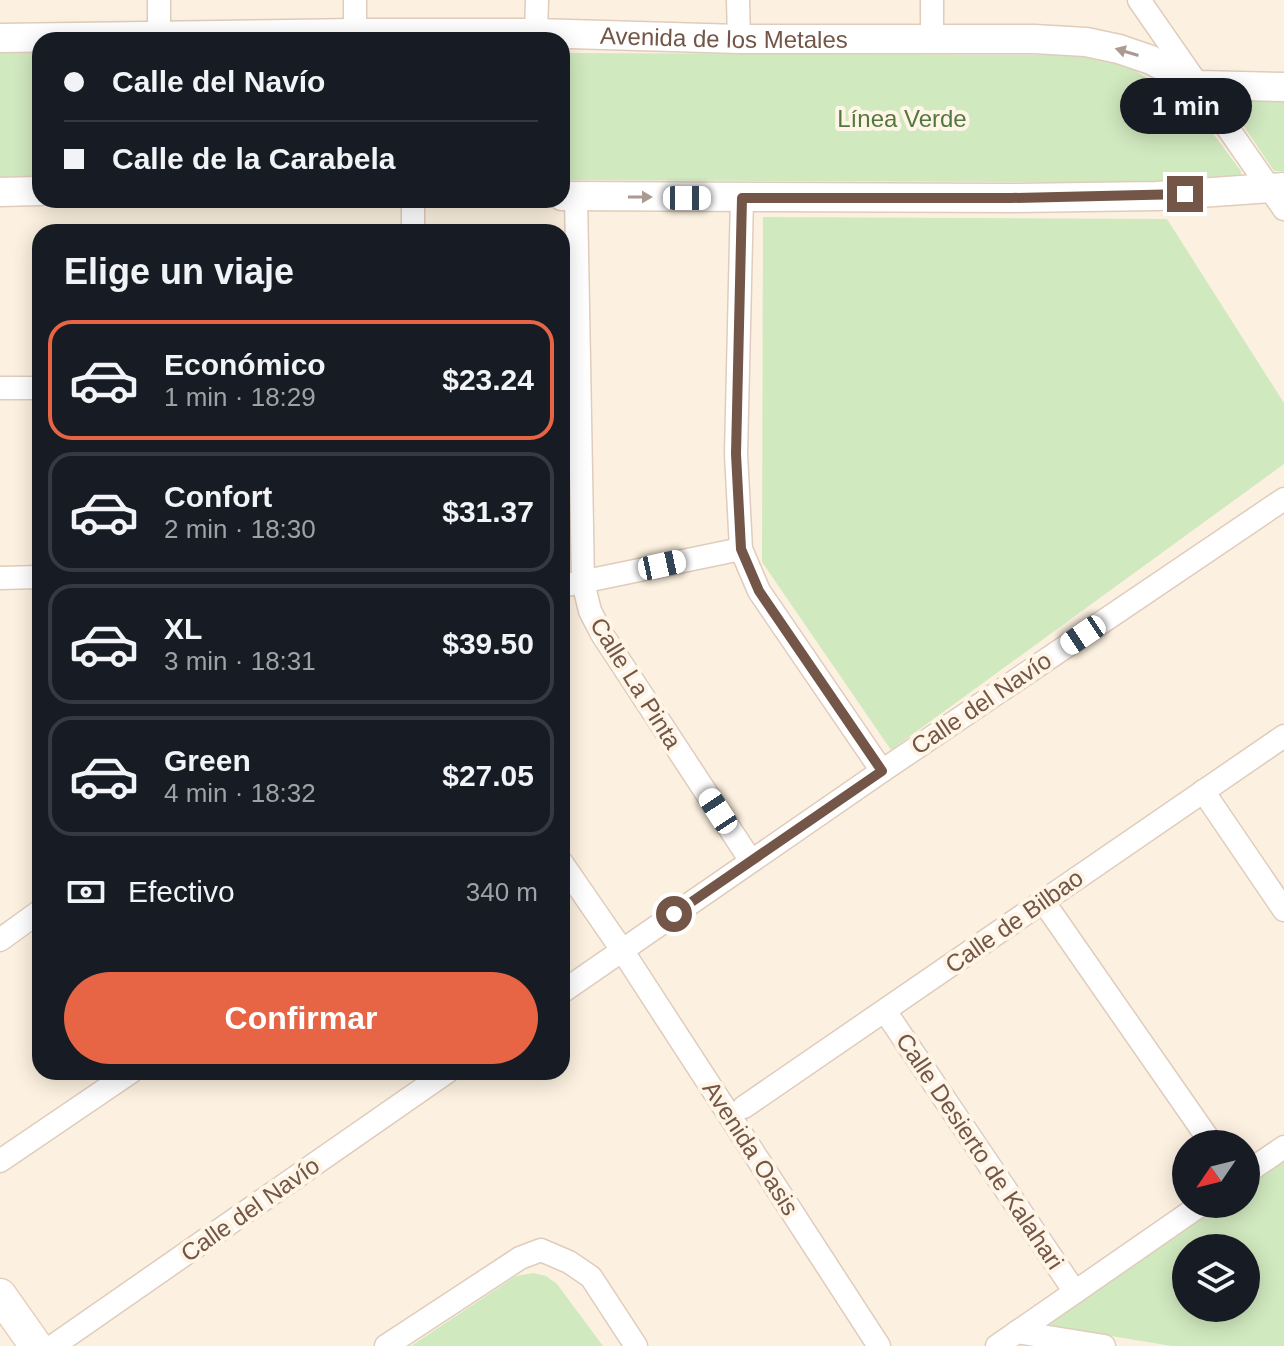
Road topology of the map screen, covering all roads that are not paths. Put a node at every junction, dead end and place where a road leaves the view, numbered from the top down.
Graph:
1 (159, 0) edge
2 (355, 0) edge
3 (537, 0) edge
4 (738, 0) edge
5 (932, 0) edge
6 (1139, 0) edge
7 (159, 32) edge
8 (355, 32) edge
9 (536, 32) edge
10 (570, 34) edge
11 (0, 38) edge
12 (32, 38) edge
13 (739, 39) junction
14 (932, 40) junction
15 (1198, 85) junction
16 (1284, 87) edge
17 (32, 191) edge
18 (0, 192) edge
19 (1279, 195) edge
20 (570, 197) edge
21 (742, 198) junction
22 (570, 326) edge
23 (0, 388) edge
24 (32, 388) edge
25 (1284, 499) edge
26 (741, 549) junction
27 (32, 577) edge
28 (0, 578) edge
29 (572, 584) edge
30 (1284, 736) edge
31 (882, 771) junction
32 (1203, 791) junction
33 (751, 861) junction
34 (570, 875) edge
35 (1043, 901) junction
36 (1284, 910) edge
37 (32, 917) edge
38 (0, 940) edge
39 (622, 950) junction
40 (570, 986) edge
41 (885, 1011) junction
42 (119, 1080) edge
43 (435, 1080) edge
44 (744, 1107) dead end
45 (1202, 1130) edge
46 (1284, 1147) edge
47 (0, 1161) edge
48 (1260, 1163) edge
49 (1182, 1218) edge
50 (1075, 1292) junction
51 (0, 1295) edge
52 (1017, 1332) junction
53 (36, 1346) edge
54 (53, 1346) edge
55 (386, 1346) edge
56 (636, 1346) edge
57 (879, 1346) edge
58 (997, 1346) edge
59 (1104, 1346) edge

1 - 7 street
2 - 8 street
3 - 9 street
4 - 13 street
5 - 14 street
6 - 15 street
10 - 13 street, Avenida de los Metales
11 - 12 street, Avenida de los Metales
13 - 14 street, Avenida de los Metales
15 -> 14 street, Avenida de los Metales
15 - 16 street
15 - 19 street
17 - 18 street
19 - 21 street
20 -> 21 street
21 - 26 street
22 - 29 street, Calle La Pinta
23 - 24 street
25 - 31 street, Calle del Navío
26 - 29 street
26 - 31 street
27 - 28 street
29 - 33 street, Calle La Pinta
30 - 32 street, Calle de Bilbao
31 - 33 street, Calle del Navío
32 - 35 street, Calle de Bilbao
32 - 36 street
33 - 39 street, Calle del Navío
34 - 39 street, Avenida Oasis
35 - 41 street, Calle de Bilbao
35 - 45 street
37 - 38 street
39 - 40 street, Calle del Navío
39 - 57 street, Avenida Oasis
41 - 44 street, Calle de Bilbao
41 - 50 street, Calle Desierto de Kalahari
42 - 47 street
43 - 54 street, Calle del Navío
46 - 48 street
49 - 50 street
50 - 52 street
51 - 53 main road
52 - 58 street
52 - 59 street
55 - 56 street

